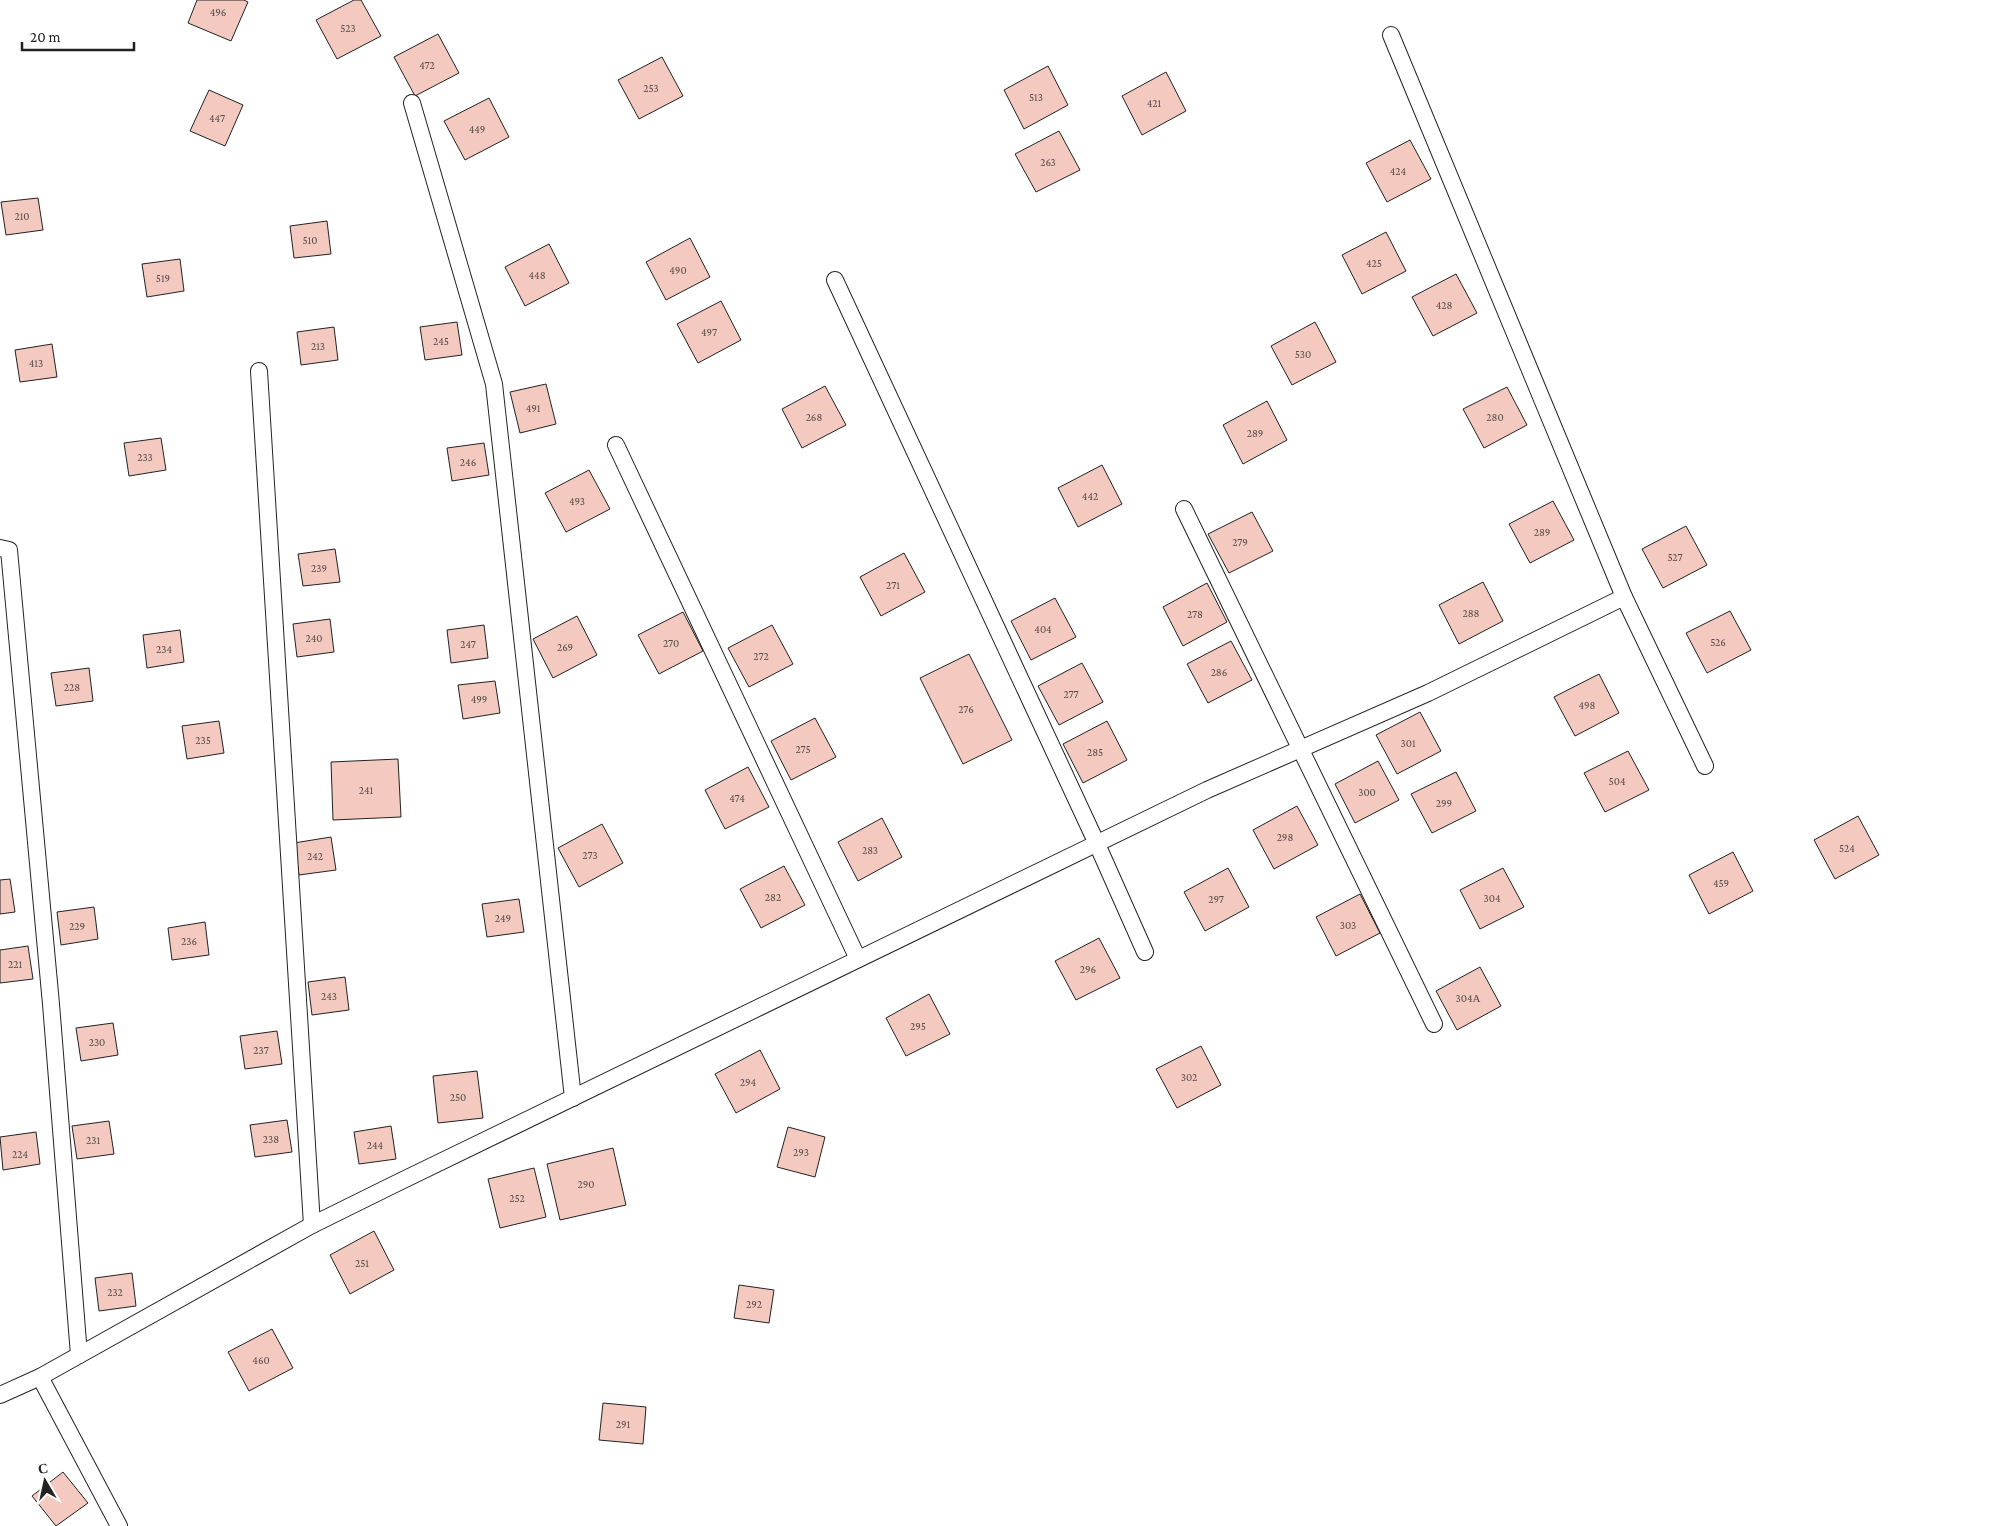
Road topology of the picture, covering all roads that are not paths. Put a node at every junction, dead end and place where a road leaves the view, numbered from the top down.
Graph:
1 (1391, 35) dead end
2 (412, 103) dead end
3 (835, 280) dead end
4 (259, 371) dead end
5 (616, 444) dead end
6 (1184, 508) dead end
7 (0, 548) edge
8 (1624, 597) junction
9 (1301, 749) junction
10 (1705, 766) dead end
11 (1097, 844) junction
12 (1145, 952) dead end
13 (858, 959) junction
14 (1434, 1024) dead end
15 (573, 1098) junction
16 (312, 1225) junction
17 (79, 1355) junction
18 (40, 1377) junction
19 (0, 1395) edge
20 (119, 1526) edge

1 - 8 lane
2 - 15 lane
3 - 11 lane
4 - 16 lane
5 - 13 lane
6 - 9 lane
7 - 17 lane
8 - 9 lane
8 - 10 lane
9 - 11 lane
9 - 14 lane
11 - 12 lane
11 - 13 lane
13 - 15 lane
15 - 16 lane
16 - 17 lane
17 - 18 lane
18 - 19 lane
18 - 20 lane

